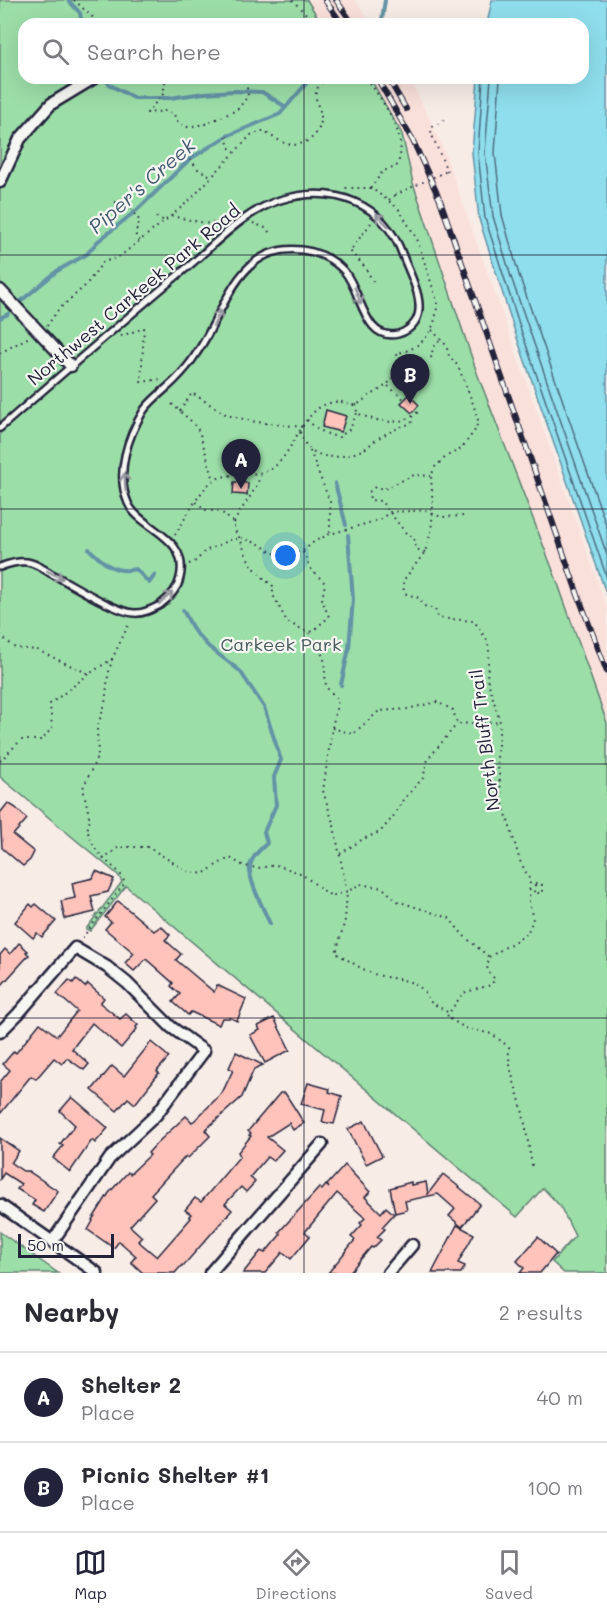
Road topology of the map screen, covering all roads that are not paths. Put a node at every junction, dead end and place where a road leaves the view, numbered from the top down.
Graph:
1 (84, 84) edge
2 (0, 182) edge
3 (0, 290) edge
4 (71, 366) junction
5 (0, 428) edge
6 (0, 567) edge
7 (0, 1032) edge
8 (322, 1144) dead end
9 (0, 1205) edge
10 (52, 1242) junction
11 (412, 1245) dead end
12 (97, 1273) edge
13 (210, 1273) edge
14 (388, 1273) edge

1 - 2 street
3 - 4 street
4 - 5 lane, Northwest Carkeek Park Road
6 -> 4 lane, Northwest Carkeek Park Road
7 - 10 street
8 - 13 street
9 - 10 street
10 - 12 street
11 - 14 street

